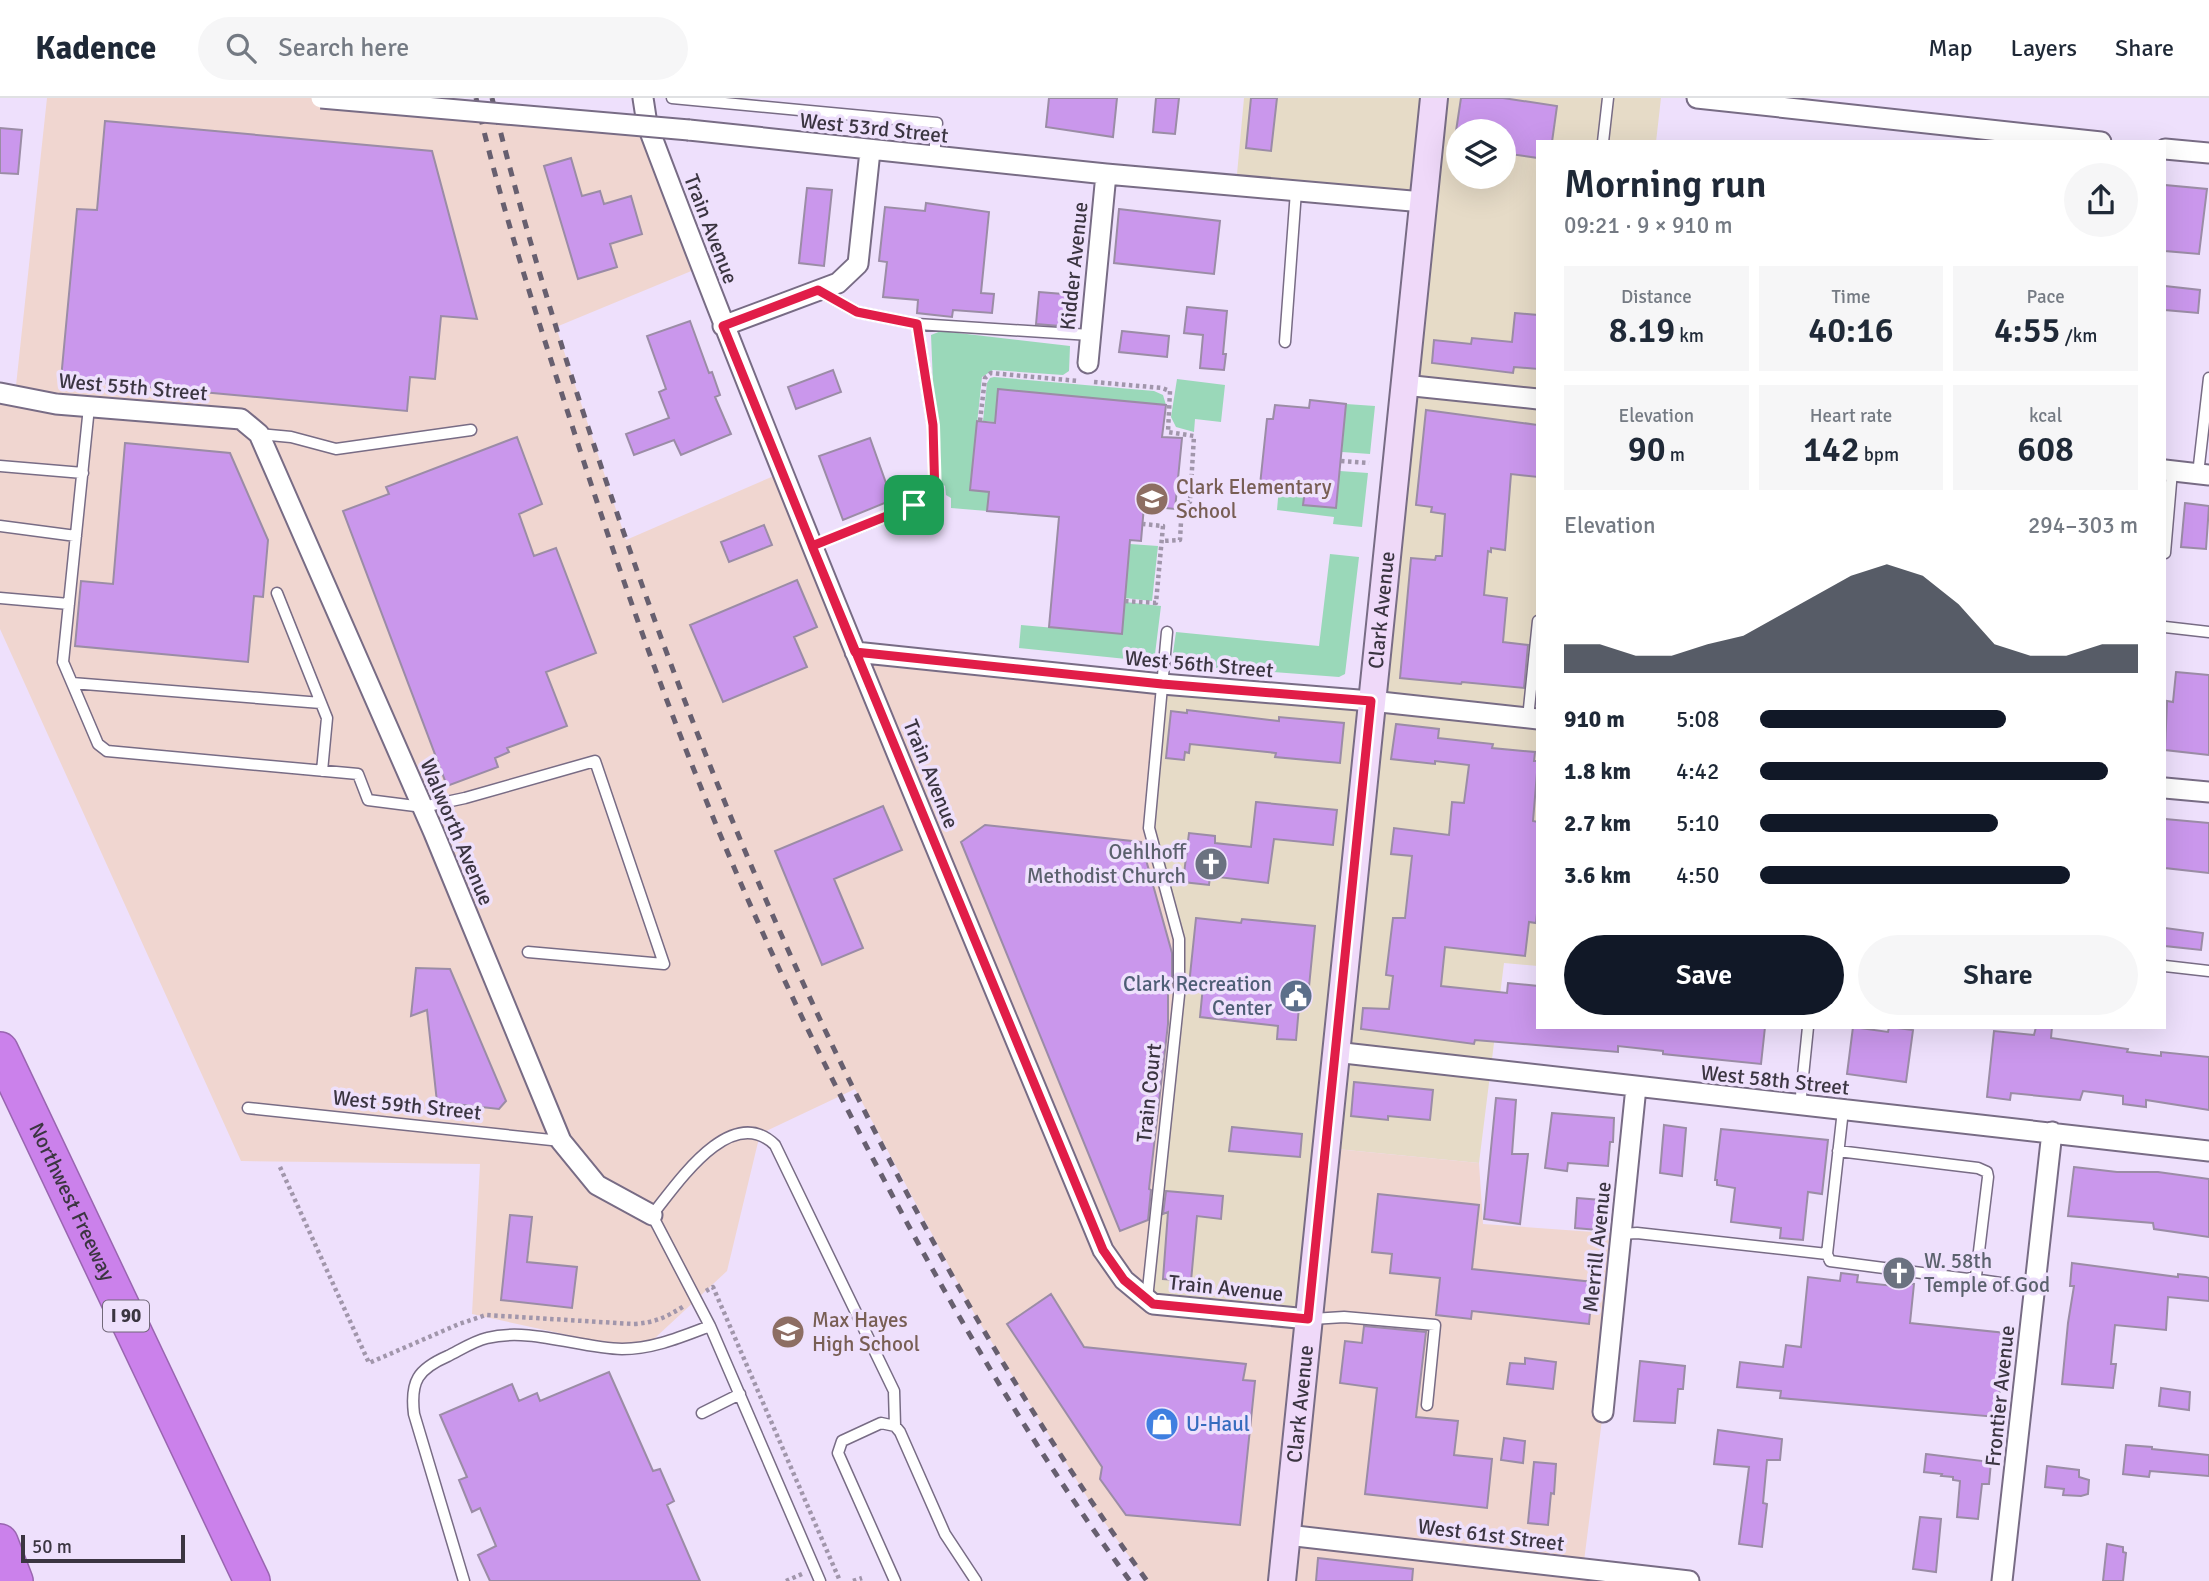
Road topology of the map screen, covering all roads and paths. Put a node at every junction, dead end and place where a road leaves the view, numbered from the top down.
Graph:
1 (321, 98) edge
2 (643, 98) edge
3 (672, 98) edge
4 (1434, 98) edge
5 (1608, 98) edge
6 (1697, 98) edge
7 (1603, 140) edge
8 (2083, 140) edge
9 (2166, 149) edge
10 (870, 151) junction
11 (2209, 153) edge
12 (934, 157) junction
13 (1106, 174) junction
14 (1296, 191) junction
15 (1423, 202) junction
16 (818, 290) junction
17 (917, 324) junction
18 (723, 326) junction
19 (1090, 335) junction
20 (1284, 342) dead end
21 (1088, 363) dead end
22 (2209, 378) edge
23 (1404, 385) junction
24 (0, 393) edge
25 (1536, 399) edge
26 (89, 407) junction
27 (980, 421) dead end
28 (471, 430) dead end
29 (258, 434) junction
30 (1341, 461) dead end
31 (1369, 463) dead end
32 (0, 466) edge
33 (2168, 471) edge
34 (83, 473) junction
35 (2204, 475) edge
36 (1143, 524) dead end
37 (0, 526) edge
38 (2166, 526) edge
39 (76, 536) junction
40 (1162, 541) junction
41 (812, 546) junction
42 (277, 593) dead end
43 (0, 598) edge
44 (1125, 601) dead end
45 (69, 604) junction
46 (2166, 627) edge
47 (1167, 632) dead end
48 (2209, 632) edge
49 (855, 652) junction
50 (1536, 660) edge
51 (72, 684) junction
52 (1162, 684) junction
53 (1371, 701) junction
54 (321, 703) junction
55 (1533, 718) edge
56 (322, 771) junction
57 (2166, 788) edge
58 (2209, 792) edge
59 (423, 807) junction
60 (528, 952) dead end
61 (2166, 966) edge
62 (2209, 971) edge
63 (1808, 1029) edge
64 (0, 1050) edge
65 (1335, 1052) junction
66 (1636, 1087) junction
67 (1800, 1106) junction
68 (248, 1108) dead end
69 (1843, 1110) junction
70 (2052, 1132) junction
71 (561, 1141) junction
72 (2209, 1151) edge
73 (1838, 1152) junction
74 (280, 1167) dead end
75 (652, 1215) junction
76 (1620, 1234) junction
77 (1827, 1254) junction
78 (1973, 1279) junction
79 (713, 1287) dead end
80 (2035, 1288) junction
81 (1147, 1299) junction
82 (686, 1305) dead end
83 (1308, 1319) junction
84 (710, 1326) junction
85 (740, 1394) junction
86 (1427, 1405) dead end
87 (1603, 1412) dead end
88 (702, 1413) dead end
89 (895, 1426) junction
90 (1287, 1535) junction
91 (0, 1542) edge
92 (803, 1573) dead end
93 (862, 1578) dead end
94 (1643, 1579) edge
95 (15, 1581) edge
96 (252, 1581) edge
97 (464, 1581) edge
98 (786, 1581) edge
99 (820, 1581) edge
100 (841, 1581) edge
101 (853, 1581) edge
102 (895, 1581) edge
103 (976, 1581) edge
104 (1282, 1581) edge
105 (1689, 1581) edge
106 (2002, 1581) edge

1 - 10 street, West 53rd Street, bridge
2 - 18 street, Train Avenue
3 - 12 lane
4 - 15 street, Clark Avenue
5 - 7 lane
6 - 8 street
9 - 11 street
10 - 12 street, West 53rd Street
10 - 16 street
12 - 13 street, West 53rd Street
13 - 14 street, West 53rd Street
13 - 19 street, Kidder Avenue
14 - 15 street, West 53rd Street
14 - 20 lane
15 - 23 street, Clark Avenue
16 - 17 lane
16 - 18 street
17 - 19 lane
17 - 41 lane
18 - 41 street, Train Avenue
19 - 21 street, Kidder Avenue
22 - 35 lane
23 - 25 street
23 - 53 street, Clark Avenue
24 - 26 street, West 55th Street
26 - 29 street, West 55th Street
26 - 34 lane
27 - 40 path
28 - 29 lane
29 - 59 street, Walworth Avenue
30 - 31 path
32 - 34 lane
33 - 35 street
33 - 38 lane
34 - 39 lane
36 - 40 path
37 - 39 lane
39 - 45 lane
40 - 44 path
41 - 49 street, Train Avenue
42 - 54 lane
43 - 45 lane
45 - 51 lane
46 - 48 lane
47 - 52 lane, Train Court
49 - 52 street, West 56th Street
49 - 81 street, Train Avenue
50 - 55 lane
51 - 54 lane
51 - 56 lane
52 - 53 street, West 56th Street
52 - 81 lane, Train Court
53 - 55 street, West 56th Street
53 - 65 street, Clark Avenue
54 - 56 lane
56 - 59 lane
57 - 58 street
59 - 60 lane
59 - 71 street, Walworth Avenue
61 - 62 lane
63 - 67 lane
64 - 96 highway, Northwest Freeway / I 90
65 - 66 street, West 58th Street
65 - 83 street, Clark Avenue
66 - 67 street, West 58th Street
66 - 76 street, Merrill Avenue
67 - 69 street, West 58th Street
68 - 71 lane, West 59th Street
69 - 70 street, West 58th Street
69 - 73 lane
70 - 72 street, West 58th Street
70 - 80 street, Frontier Avenue
71 - 75 street, Walworth Avenue
73 - 77 lane
73 - 78 lane
74 - 82 path
75 - 84 lane
75 - 89 lane
76 - 77 lane
76 - 87 street, Merrill Avenue
77 - 78 lane
78 - 80 lane
79 - 100 path
80 - 106 street, Frontier Avenue
81 - 83 street, Train Avenue
83 - 86 lane
83 - 90 street, Clark Avenue
84 - 85 lane
84 - 97 lane
85 - 88 lane
85 - 99 lane
89 - 102 lane
89 - 103 lane
90 - 94 street, West 61st Street
90 - 104 street, Clark Avenue
91 - 95 highway
92 - 98 path
93 - 101 path
94 - 105 street, West 61st Street

